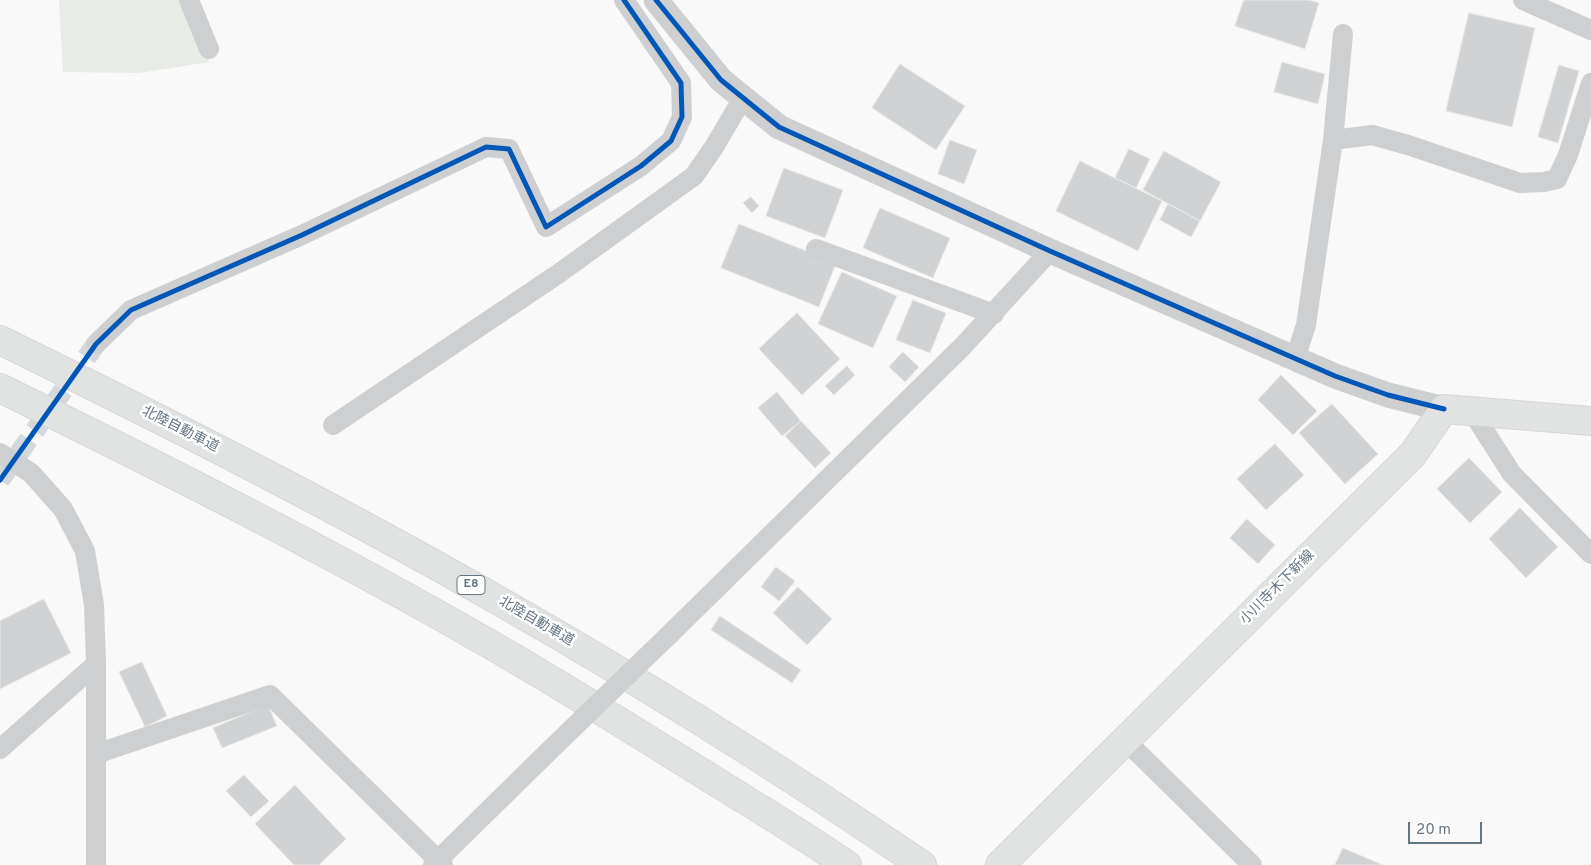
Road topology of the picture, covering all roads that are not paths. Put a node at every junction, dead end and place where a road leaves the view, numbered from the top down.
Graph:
1 (189, 0) edge
2 (624, 0) edge
3 (656, 0) edge
4 (1523, 0) edge
5 (1591, 30) edge
6 (1342, 34) dead end
7 (209, 49) dead end
8 (1591, 83) edge
9 (743, 98) junction
10 (1333, 140) junction
11 (816, 249) dead end
12 (1050, 251) junction
13 (994, 314) junction
14 (0, 340) edge
15 (96, 344) tunnel mouth
16 (1295, 359) junction
17 (0, 388) edge
18 (1444, 409) junction
19 (1471, 410) junction
20 (1591, 421) edge
21 (333, 426) dead end
22 (0, 452) edge
23 (1591, 554) edge
24 (96, 664) junction
25 (1125, 740) junction
26 (0, 749) edge
27 (96, 754) junction
28 (1009, 856) edge
29 (438, 863) edge
30 (96, 865) edge
31 (847, 865) edge
32 (922, 865) edge
33 (1252, 865) edge

1 - 7 street
2 - 15 street
3 - 9 street
4 - 5 street
6 - 10 street
8 - 10 street
9 - 12 street
9 - 21 street
10 - 16 street
11 - 13 street
12 - 13 street
12 - 16 street
13 - 29 street, bridge
14 - 32 main road, 北陸自動車道 / E8
16 - 18 street
17 - 31 main road
18 - 19 main road
18 - 25 main road, 小川寺木下新線
19 - 20 main road
19 - 23 street
22 - 24 street
24 - 26 street
24 - 27 street
25 - 28 main road, 小川寺木下新線
25 - 33 street
27 - 29 street
27 - 30 street

